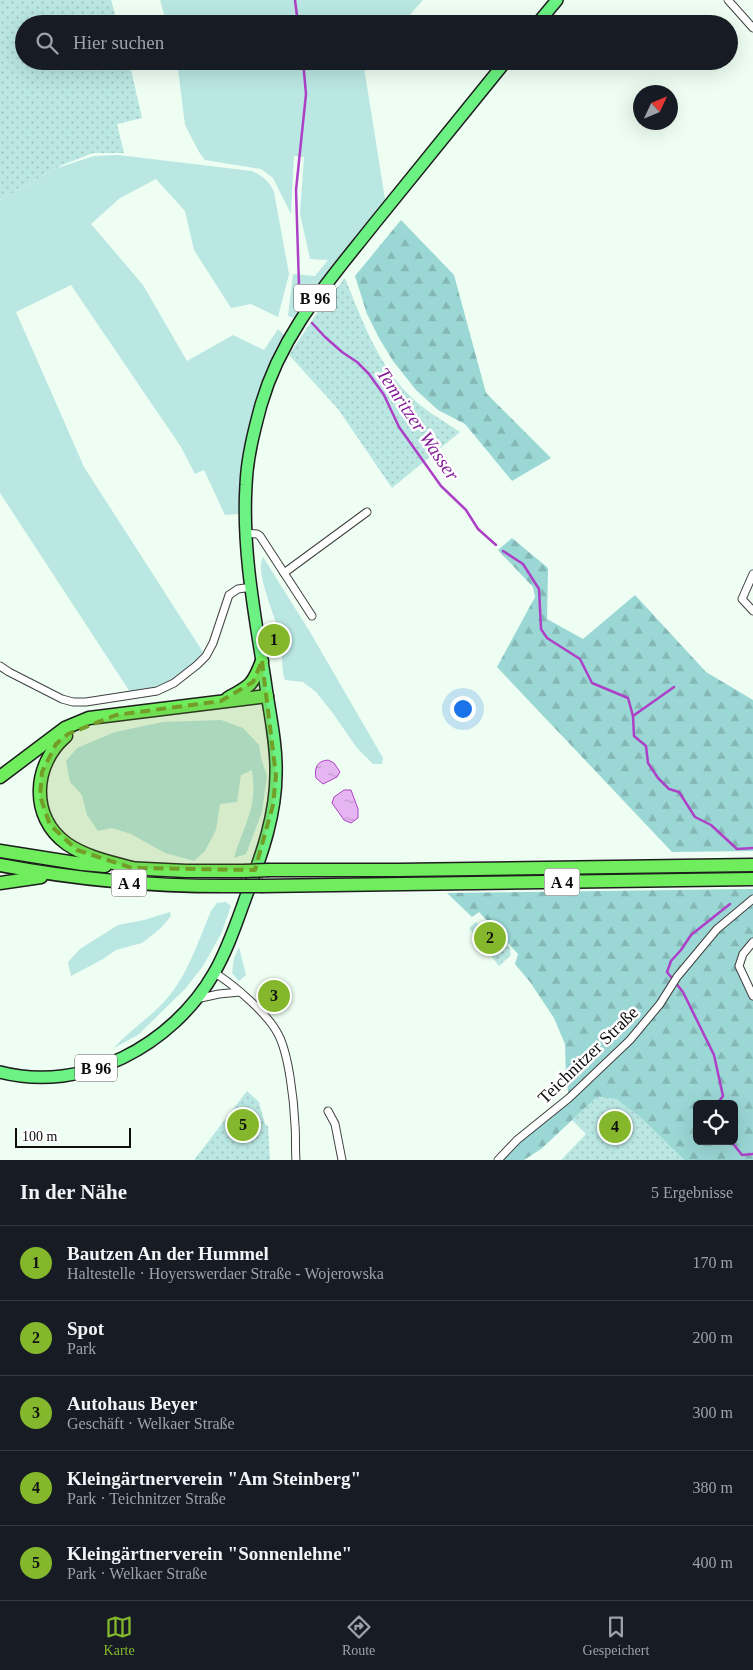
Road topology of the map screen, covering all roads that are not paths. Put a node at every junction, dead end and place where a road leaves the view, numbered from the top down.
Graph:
1 (557, 0) edge
2 (728, 0) edge
3 (544, 15) edge
4 (753, 28) edge
5 (499, 70) edge
6 (367, 512) dead end
7 (246, 532) junction
8 (284, 573) junction
9 (753, 574) edge
10 (252, 587) junction
11 (753, 611) edge
12 (312, 616) dead end
13 (262, 661) junction
14 (0, 666) edge
15 (267, 696) junction
16 (221, 701) junction
17 (116, 715) junction
18 (0, 777) edge
19 (0, 851) edge
20 (753, 865) edge
21 (0, 866) edge
22 (132, 868) junction
23 (54, 875) junction
24 (753, 879) edge
25 (0, 883) edge
26 (753, 899) edge
27 (753, 942) edge
28 (214, 973) junction
29 (240, 992) junction
30 (753, 996) edge
31 (196, 999) junction
32 (0, 1072) edge
33 (328, 1111) dead end
34 (296, 1160) edge
35 (342, 1160) edge
36 (498, 1160) edge

1 - 3 main road
2 - 4 street
5 - 7 main road, B 96
6 - 8 street
7 - 8 street
7 - 10 main road, B 96
8 - 12 street
9 - 11 street
10 - 13 main road, B 96
10 - 14 street
13 - 15 main road, B 96
13 - 16 highway
15 - 16 highway
15 - 28 main road, B 96
16 - 17 highway
17 - 18 highway
17 - 22 highway
19 - 22 highway, A 4
20 - 22 highway, A 4, bridge
21 - 23 highway, A 4
23 - 24 highway, A 4, bridge
23 - 25 highway
26 - 36 street, Teichnitzer Straße
27 - 30 street
28 - 29 street
28 - 31 main road, B 96
29 - 31 street
29 - 34 street
31 - 32 main road, B 96
33 - 35 street

